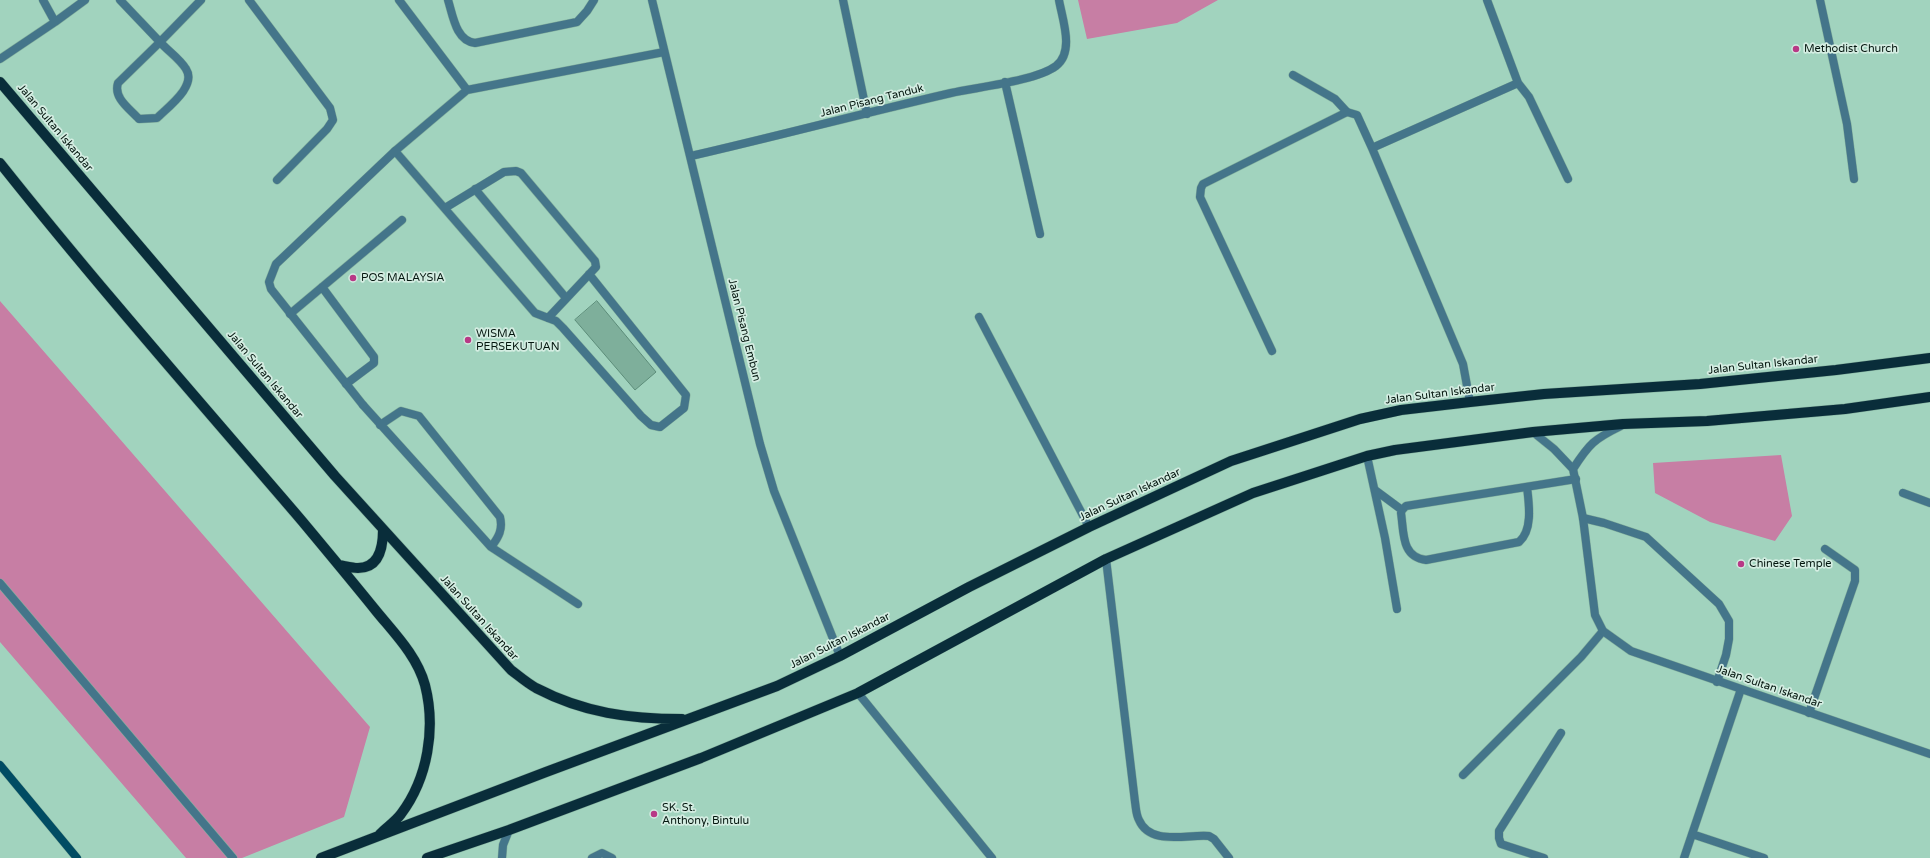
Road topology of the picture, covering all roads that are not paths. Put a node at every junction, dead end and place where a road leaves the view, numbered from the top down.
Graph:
1 (43, 0) edge
2 (85, 0) edge
3 (120, 0) edge
4 (201, 0) edge
5 (249, 0) edge
6 (399, 0) edge
7 (448, 0) edge
8 (594, 0) edge
9 (652, 0) edge
10 (843, 0) edge
11 (1059, 0) edge
12 (1488, 0) edge
13 (1820, 0) edge
14 (55, 22) junction
15 (160, 42) junction
16 (664, 52) junction
17 (0, 59) edge
18 (1293, 75) dead end
19 (0, 82) edge
20 (1005, 82) junction
21 (1518, 83) junction
22 (467, 90) junction
23 (1347, 112) junction
24 (867, 114) junction
25 (1372, 148) junction
26 (395, 151) junction
27 (691, 156) junction
28 (0, 163) edge
29 (1568, 179) dead end
30 (1854, 179) dead end
31 (277, 180) dead end
32 (476, 190) junction
33 (445, 208) junction
34 (402, 220) dead end
35 (1040, 234) dead end
36 (589, 274) junction
37 (322, 287) junction
38 (566, 298) junction
39 (290, 314) junction
40 (979, 316) dead end
41 (548, 318) junction
42 (1272, 351) dead end
43 (1930, 358) edge
44 (346, 384) junction
45 (1930, 397) edge
46 (1470, 402) junction
47 (1623, 424) junction
48 (380, 425) junction
49 (1533, 432) junction
50 (1367, 456) junction
51 (1573, 470) junction
52 (1576, 479) junction
53 (1527, 487) junction
54 (1375, 490) junction
55 (1903, 493) dead end
56 (1930, 502) edge
57 (1402, 510) junction
58 (1582, 518) junction
59 (1089, 527) junction
60 (383, 530) junction
61 (491, 547) junction
62 (1825, 549) dead end
63 (1106, 559) junction
64 (339, 565) junction
65 (0, 583) edge
66 (578, 604) dead end
67 (1397, 609) dead end
68 (1603, 631) junction
69 (840, 656) junction
70 (1717, 682) junction
71 (1740, 689) junction
72 (858, 693) junction
73 (1809, 713) junction
74 (690, 719) junction
75 (1561, 733) dead end
76 (1930, 754) edge
77 (0, 765) edge
78 (1463, 775) dead end
79 (509, 830) junction
80 (1692, 834) junction
81 (374, 839) junction
82 (77, 858) edge
83 (233, 858) edge
84 (321, 858) edge
85 (427, 858) edge
86 (502, 858) edge
87 (592, 858) edge
88 (612, 858) edge
89 (992, 858) edge
90 (1229, 858) edge
91 (1544, 858) edge
92 (1684, 858) edge
93 (1764, 858) edge

1 - 14 street
2 - 14 street
3 - 15 street
4 - 15 street
5 - 31 street
6 - 22 street
7 - 8 street
9 - 16 street, Jalan Pisang Embun
10 - 24 street
11 - 20 street, Jalan Pisang Tanduk
12 - 21 street
13 - 30 street
14 - 17 street
15 - 15 street
16 - 22 street
16 - 27 street, Jalan Pisang Embun
18 - 23 street
19 - 60 main road, Jalan Sultan Iskandar
20 - 24 street, Jalan Pisang Tanduk
20 - 35 street
21 - 25 street
21 - 29 street
22 - 26 street
23 - 25 street
23 - 42 street
24 - 27 street, Jalan Pisang Tanduk
25 - 46 street
26 - 33 street
26 - 39 street
27 - 69 street, Jalan Pisang Embun
28 - 64 main road
32 - 33 street
32 - 36 street
32 - 38 street
33 - 41 street
34 - 37 street
36 - 38 street
36 - 41 street
37 - 39 street
37 - 44 street
38 - 41 street
39 - 44 street
40 - 59 street
43 - 46 main road, Jalan Sultan Iskandar
44 - 48 street
45 - 47 main road
46 - 59 main road, Jalan Sultan Iskandar
47 - 49 main road
47 - 51 street
48 - 61 street
48 - 61 street
49 - 50 main road
49 - 51 street
50 - 54 street
50 - 63 main road
51 - 52 street, Jalan Sultan Iskandar
52 - 53 street
52 - 58 street, Jalan Sultan Iskandar
53 - 57 street
53 - 57 street
54 - 57 street
54 - 67 street
55 - 56 street
58 - 68 street, Jalan Sultan Iskandar
58 - 70 street
59 - 69 main road, Jalan Sultan Iskandar
60 - 64 main road
60 - 74 main road, Jalan Sultan Iskandar
61 - 66 street
62 - 73 street
63 - 72 main road
63 - 90 street
64 - 81 main road
65 - 83 street
68 - 70 street, Jalan Sultan Iskandar
68 - 78 street
69 - 74 main road, Jalan Sultan Iskandar
70 - 71 street, Jalan Sultan Iskandar
71 - 73 street, Jalan Sultan Iskandar
71 - 80 street
72 - 79 main road
72 - 89 street
73 - 76 street, Jalan Sultan Iskandar
74 - 81 main road
75 - 91 street
77 - 82 main road
79 - 85 main road
79 - 86 street
80 - 92 street
80 - 93 street
81 - 84 main road
87 - 88 street

